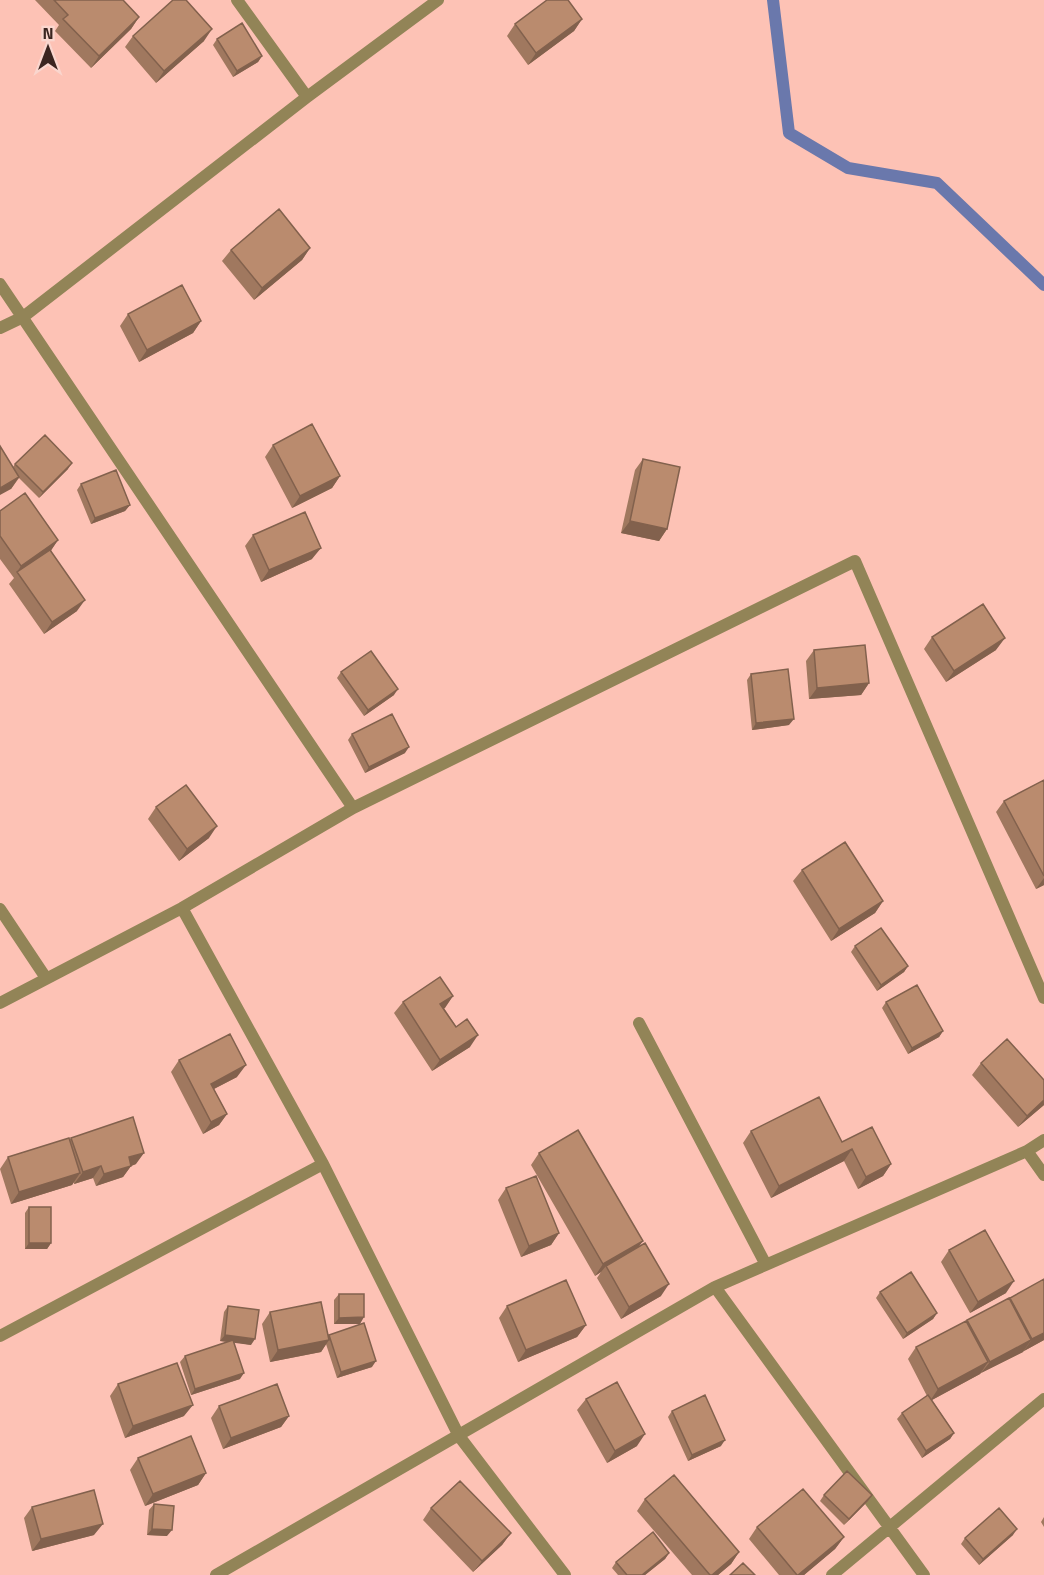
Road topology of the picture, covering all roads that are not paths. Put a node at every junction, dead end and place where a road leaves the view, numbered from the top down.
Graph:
1 (237, 0) edge
2 (438, 0) edge
3 (307, 97) junction
4 (0, 284) edge
5 (24, 317) junction
6 (0, 328) edge
7 (353, 808) junction
8 (182, 908) junction
9 (0, 909) edge
10 (46, 978) junction
11 (1044, 998) edge
12 (0, 1003) edge
13 (639, 1023) dead end
14 (1044, 1140) edge
15 (1027, 1151) junction
16 (324, 1164) junction
17 (1044, 1175) edge
18 (765, 1263) junction
19 (715, 1287) junction
20 (0, 1336) edge
21 (1044, 1399) edge
22 (459, 1436) junction
23 (887, 1528) junction
24 (216, 1575) edge
25 (565, 1575) edge
26 (832, 1575) edge
27 (924, 1575) edge

1 - 3 street
2 - 3 street
3 - 5 street
4 - 5 street
5 - 6 street
5 - 7 street
7 - 8 street
7 - 11 street
8 - 10 street
8 - 16 street
9 - 10 street
10 - 12 street
13 - 18 street
14 - 15 street
15 - 17 street
15 - 18 street
16 - 20 street
16 - 22 street
18 - 19 street
19 - 22 street
19 - 23 street
21 - 23 street
22 - 24 street
22 - 25 street
23 - 26 street
23 - 27 street

